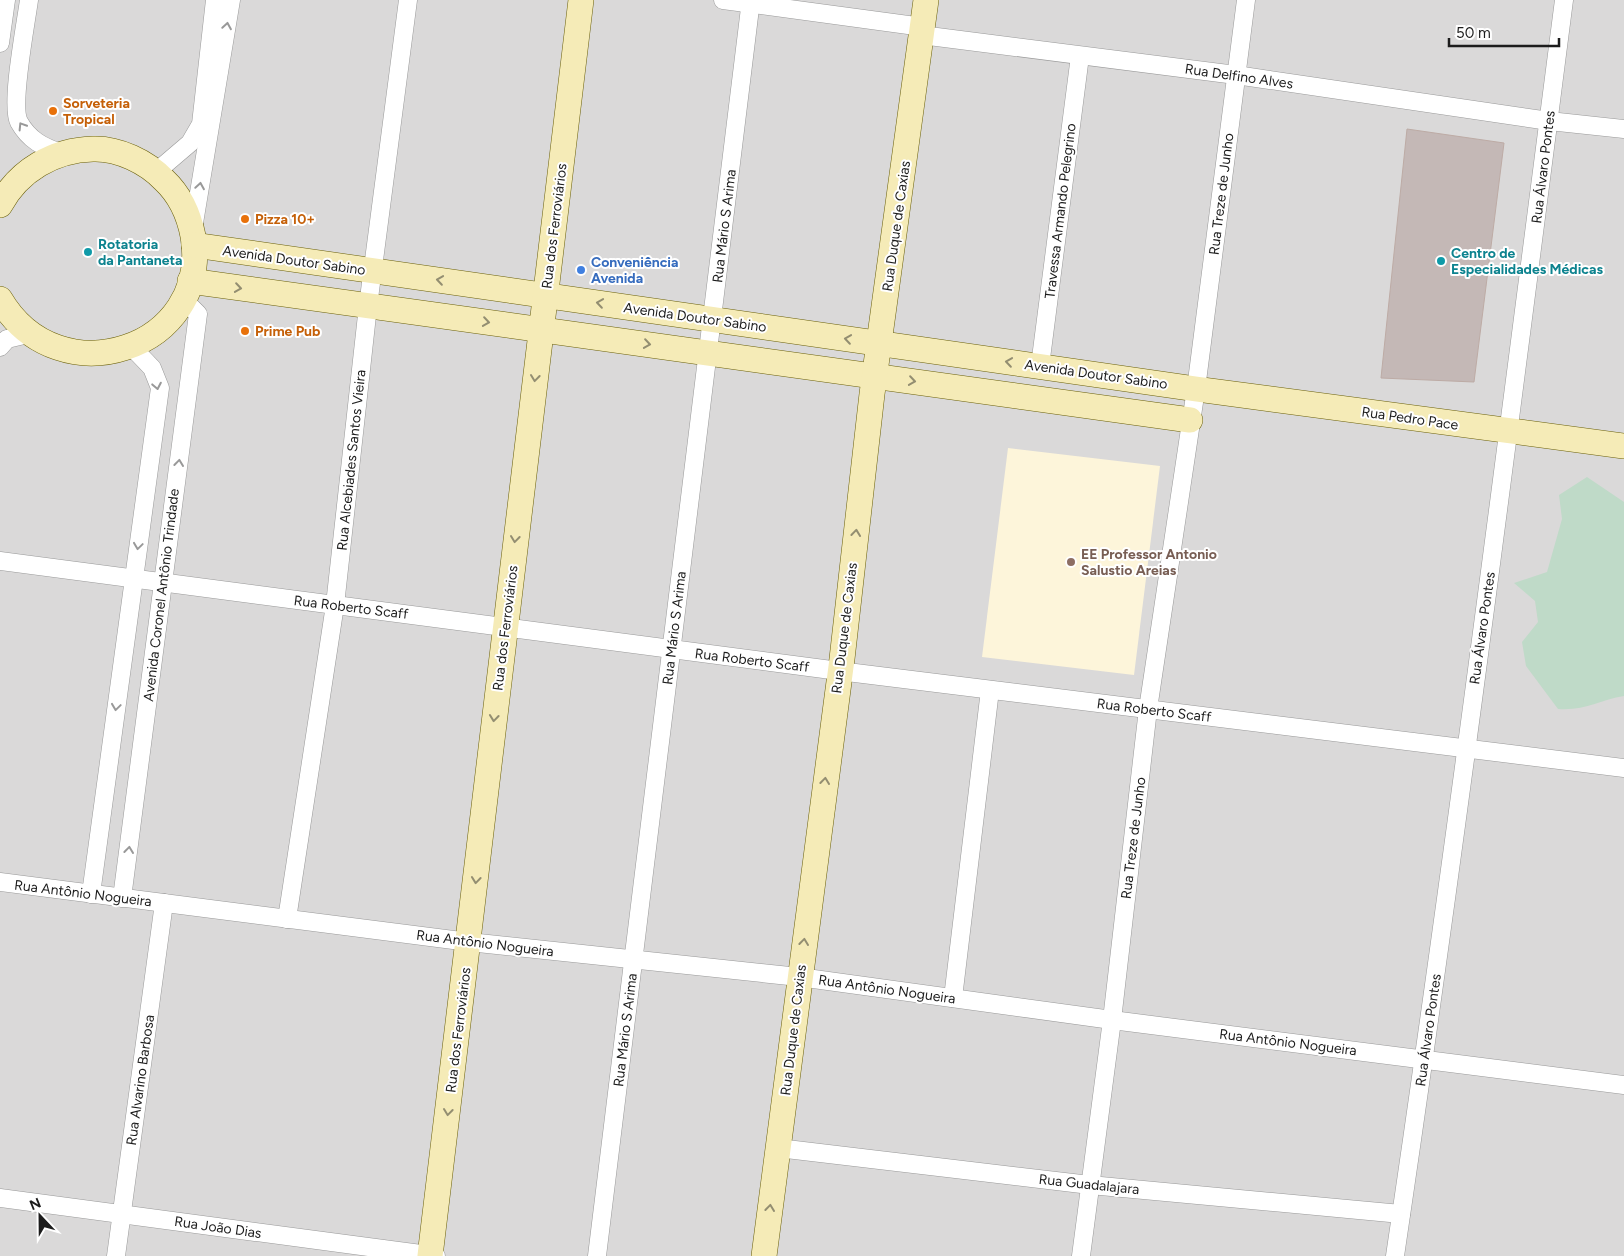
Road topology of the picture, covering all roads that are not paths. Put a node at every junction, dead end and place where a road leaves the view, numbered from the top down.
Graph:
1 (6, 0) edge
2 (29, 0) edge
3 (215, 0) edge
4 (231, 0) edge
5 (408, 0) edge
6 (581, 0) edge
7 (723, 0) edge
8 (926, 0) edge
9 (1246, 0) edge
10 (1564, 0) edge
11 (751, 2) edge
12 (926, 32) junction
13 (0, 43) edge
14 (1080, 56) junction
15 (1236, 76) junction
16 (1549, 121) junction
17 (1624, 129) edge
18 (61, 153) junction
19 (156, 172) junction
20 (0, 205) edge
21 (193, 240) junction
22 (374, 271) junction
23 (186, 290) junction
24 (546, 296) junction
25 (0, 300) edge
26 (368, 306) junction
27 (712, 319) junction
28 (541, 330) junction
29 (28, 334) junction
30 (880, 344) junction
31 (131, 346) junction
32 (0, 347) edge
33 (708, 353) junction
34 (1040, 366) junction
35 (875, 376) junction
36 (1196, 389) junction
37 (1190, 420) junction
38 (1509, 431) junction
39 (1624, 446) edge
40 (0, 561) edge
41 (134, 579) junction
42 (163, 583) junction
43 (335, 605) junction
44 (504, 627) junction
45 (672, 649) junction
46 (839, 671) junction
47 (990, 690) junction
48 (1148, 709) junction
49 (1466, 748) junction
50 (1624, 768) edge
51 (0, 882) edge
52 (91, 894) junction
53 (122, 898) junction
54 (164, 903) junction
55 (287, 919) junction
56 (469, 942) junction
57 (633, 960) junction
58 (799, 977) junction
59 (953, 998) junction
60 (1112, 1020) junction
61 (1424, 1060) junction
62 (1624, 1086) edge
63 (778, 1148) junction
64 (1090, 1185) junction
65 (0, 1198) edge
66 (121, 1214) junction
67 (1401, 1214) junction
68 (116, 1256) edge
69 (432, 1256) edge
70 (597, 1256) edge
71 (764, 1256) edge
72 (1081, 1256) edge
73 (1395, 1256) edge

1 - 13 street
18 -> 2 street
3 - 19 street
21 -> 4 street
5 - 22 street, Rua Alcebiades Santos Vieira
6 - 24 street, Rua dos Ferroviários
7 - 11 street, Rua Delfino Alves
8 - 12 street, Rua Duque de Caxias
9 - 15 street, Rua Treze de Junho
10 - 16 street, Rua Álvaro Pontes
11 - 12 street, Rua Delfino Alves
11 - 27 street, Rua Mário S Arima
12 - 14 street, Rua Delfino Alves
12 - 30 street, Rua Duque de Caxias
14 - 15 street, Rua Delfino Alves
14 - 34 street, Travessa Armando Pelegrino
15 - 16 street, Rua Delfino Alves
15 - 36 street, Rua Treze de Junho
16 - 17 street, Rua Delfino Alves
16 - 38 street, Rua Álvaro Pontes
18 - 19 street
18 - 20 street
19 - 21 street
21 - 22 street, Avenida Doutor Sabino
21 - 23 street
24 -> 22 street, Avenida Doutor Sabino
22 - 26 street, Rua Alcebiades Santos Vieira
23 -> 26 street
23 - 31 street
42 -> 23 street, Avenida Coronel Antônio Trindade
27 -> 24 street, Avenida Doutor Sabino
24 - 28 street, Rua dos Ferroviários
25 - 29 street
26 -> 28 street
26 - 43 street, Rua Alcebiades Santos Vieira
30 -> 27 street, Avenida Doutor Sabino
27 - 33 street, Rua Mário S Arima
28 -> 33 street
28 -> 44 street, Rua dos Ferroviários
29 - 31 street
29 - 32 street
34 -> 30 street, Avenida Doutor Sabino
30 - 35 street, Rua Duque de Caxias
31 -> 41 street, Avenida Coronel Antônio Trindade
33 - 35 street
33 - 45 street, Rua Mário S Arima
34 - 36 street, Avenida Doutor Sabino
35 -> 37 street
46 -> 35 street, Rua Duque de Caxias
36 - 37 street, Rua Treze de Junho
36 - 38 street, Rua Pedro Pace
37 - 48 street, Rua Treze de Junho
38 - 39 street, Rua Pedro Pace
38 - 49 street, Rua Álvaro Pontes
40 - 41 street, Rua Roberto Scaff
41 - 42 street, Rua Roberto Scaff
41 -> 52 street, Avenida Coronel Antônio Trindade
42 - 43 street, Rua Roberto Scaff
53 -> 42 street, Avenida Coronel Antônio Trindade
43 - 44 street, Rua Roberto Scaff
43 - 55 street, Rua Alcebiades Santos Vieira
44 - 45 street, Rua Roberto Scaff
44 -> 56 street, Rua dos Ferroviários
45 - 46 street, Rua Roberto Scaff
45 - 57 street, Rua Mário S Arima
46 - 47 street, Rua Roberto Scaff
58 -> 46 street, Rua Duque de Caxias
47 - 48 street, Rua Roberto Scaff
47 - 59 street
48 - 49 street, Rua Roberto Scaff
48 - 60 street, Rua Treze de Junho
49 - 50 street, Rua Roberto Scaff
49 - 61 street, Rua Álvaro Pontes
51 - 52 street, Rua Antônio Nogueira
52 - 53 street, Rua Antônio Nogueira
53 - 54 street, Rua Antônio Nogueira
54 - 55 street, Rua Antônio Nogueira
54 - 66 street, Rua Alvarino Barbosa
55 - 56 street, Rua Antônio Nogueira
56 - 57 street, Rua Antônio Nogueira
56 -> 69 street, Rua dos Ferroviários
57 - 58 street, Rua Antônio Nogueira
57 - 70 street, Rua Mário S Arima
58 - 59 street, Rua Antônio Nogueira
58 - 63 street, Rua Duque de Caxias
59 - 60 street, Rua Antônio Nogueira
60 - 61 street, Rua Antônio Nogueira
60 - 64 street, Rua Treze de Junho
61 - 62 street, Rua Antônio Nogueira
61 - 67 street, Rua Álvaro Pontes
63 - 64 street, Rua Guadalajara
71 -> 63 street, Rua Duque de Caxias
64 - 67 street, Rua Guadalajara
64 - 72 street, Rua Treze de Junho
65 - 66 street, Rua João Dias
66 - 68 street, Rua Alvarino Barbosa
66 - 69 street, Rua João Dias
67 - 73 street, Rua Álvaro Pontes

